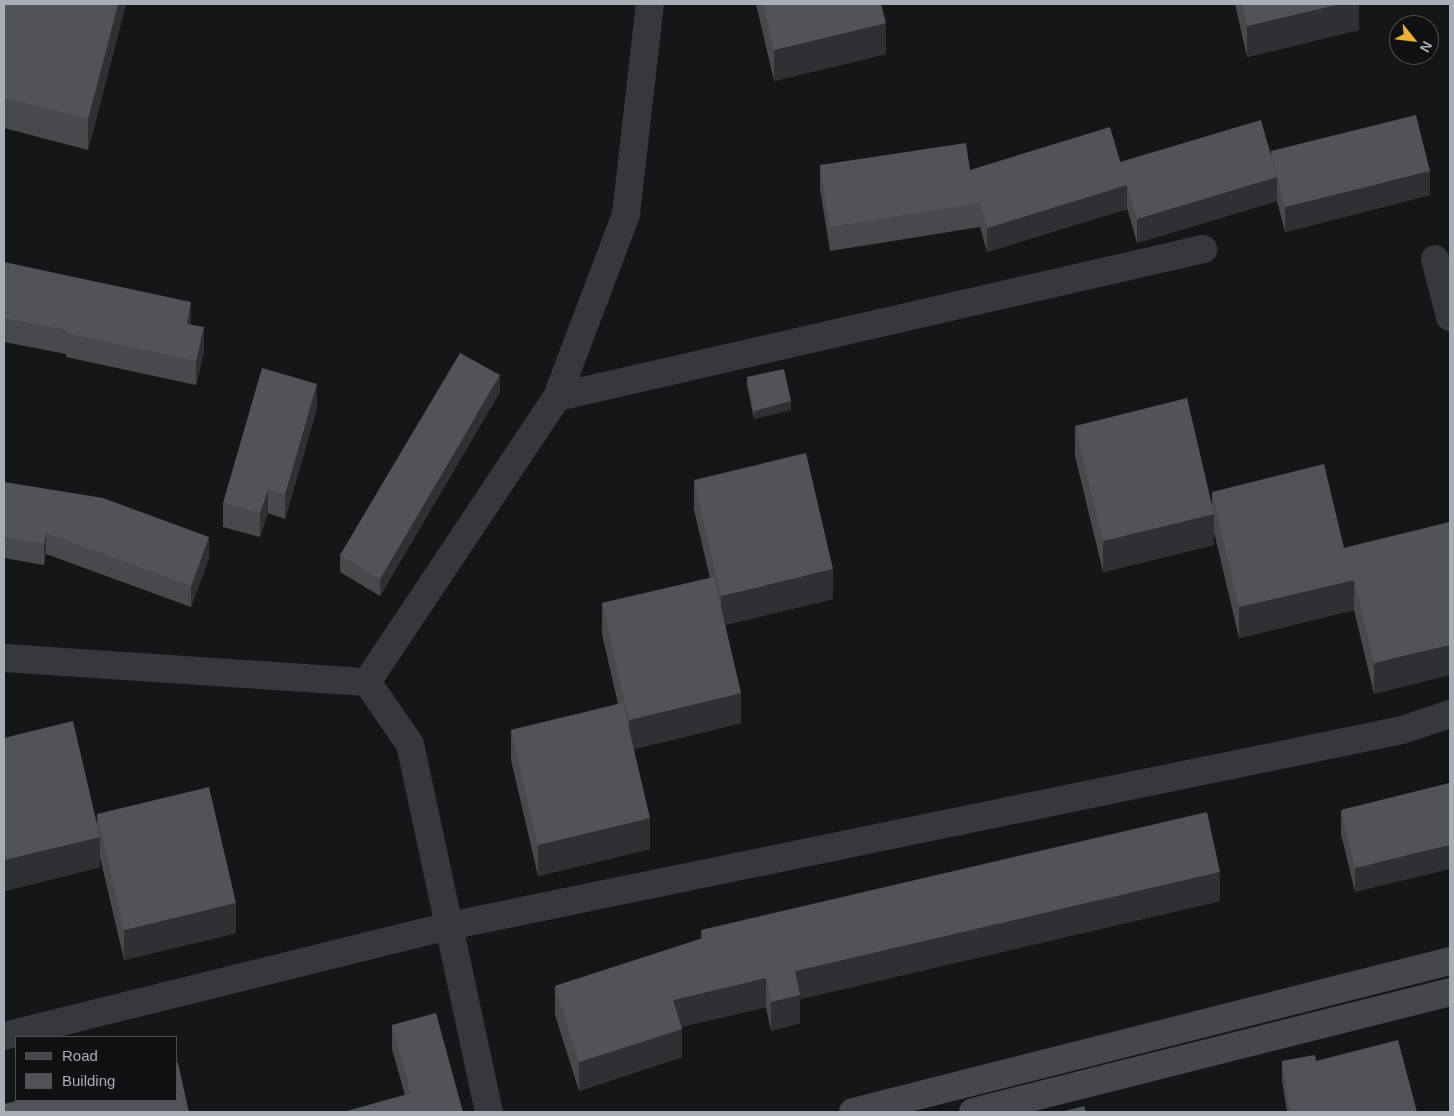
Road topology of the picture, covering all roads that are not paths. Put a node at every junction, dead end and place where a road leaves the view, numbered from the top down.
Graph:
1 (650, 4) edge
2 (1203, 249) dead end
3 (1435, 259) dead end
4 (1450, 317) edge
5 (557, 396) junction
6 (4, 658) edge
7 (367, 682) junction
8 (1450, 714) edge
9 (449, 926) junction
10 (1450, 961) edge
11 (1450, 992) edge
12 (4, 1036) edge
13 (489, 1112) edge
14 (853, 1112) edge
15 (973, 1112) edge

1 - 5 street
2 - 5 street
3 - 4 street
5 - 7 street
6 - 7 street
7 - 9 street
8 - 9 street
9 - 12 street
9 - 13 street
10 - 14 street
11 - 15 street

